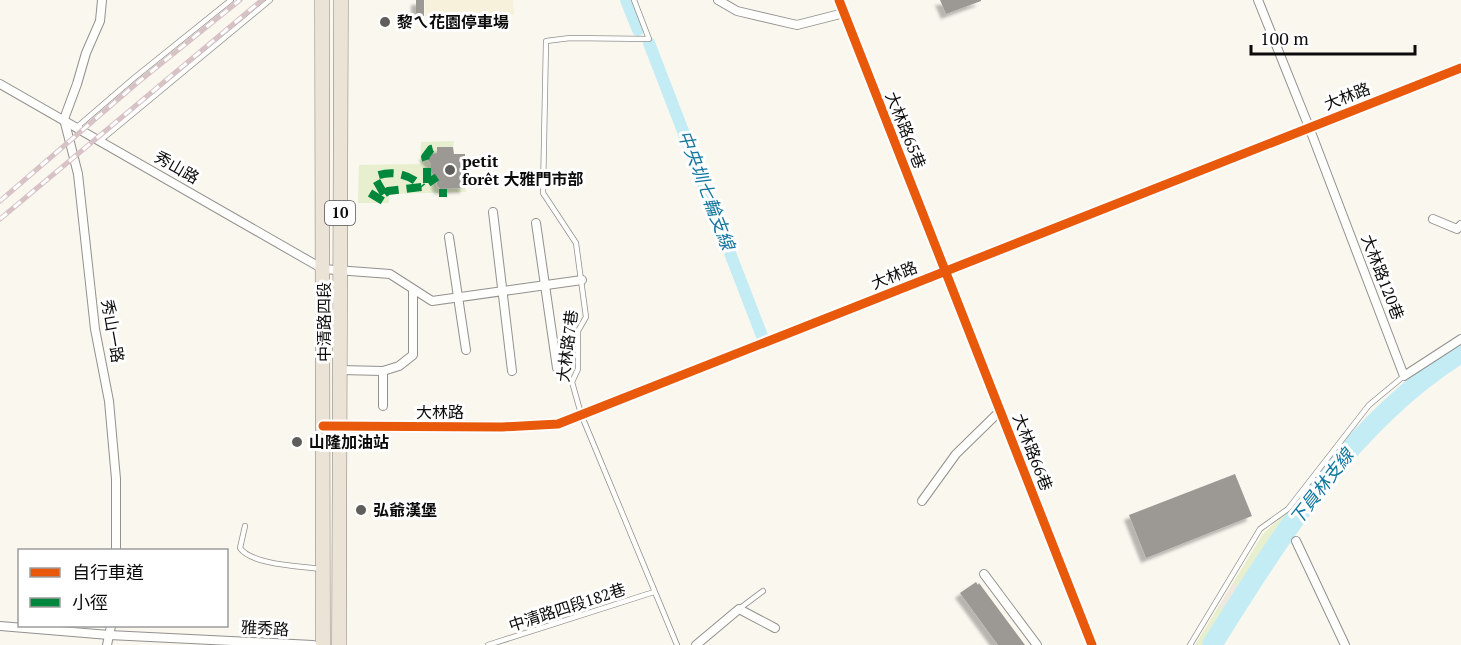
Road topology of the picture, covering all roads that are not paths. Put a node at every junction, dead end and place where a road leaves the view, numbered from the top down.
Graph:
1 (102, 0) edge
2 (231, 0) edge
3 (270, 0) edge
4 (322, 0) edge
5 (341, 0) edge
6 (634, 0) edge
7 (718, 0) edge
8 (839, 0) edge
9 (1258, 0) edge
10 (844, 13) junction
11 (1461, 68) edge
12 (0, 84) edge
13 (63, 119) junction
14 (1309, 127) junction
15 (77, 128) junction
16 (100, 140) junction
17 (493, 212) dead end
18 (1433, 219) dead end
19 (536, 223) dead end
20 (1461, 225) edge
21 (449, 237) dead end
22 (323, 269) junction
23 (340, 270) junction
24 (946, 270) junction
25 (582, 280) junction
26 (545, 285) junction
27 (413, 290) junction
28 (502, 291) junction
29 (458, 297) junction
30 (1461, 339) edge
31 (465, 350) dead end
32 (557, 369) dead end
33 (340, 370) junction
34 (383, 371) junction
35 (512, 371) dead end
36 (1404, 376) junction
37 (382, 406) dead end
38 (1000, 411) junction
39 (581, 414) junction
40 (323, 426) junction
41 (340, 426) junction
42 (922, 501) dead end
43 (245, 526) dead end
44 (1296, 541) dead end
45 (116, 549) edge
46 (323, 570) junction
47 (984, 574) dead end
48 (763, 591) dead end
49 (654, 592) junction
50 (739, 609) junction
51 (0, 627) edge
52 (775, 628) dead end
53 (110, 630) edge
54 (107, 645) edge
55 (313, 645) edge
56 (323, 645) edge
57 (339, 645) edge
58 (488, 645) edge
59 (677, 645) edge
60 (696, 645) edge
61 (1037, 645) edge
62 (1092, 645) edge
63 (1190, 645) edge
64 (1345, 645) edge

1 - 13 street
2 - 15 lane
3 - 16 lane
4 - 22 main road, 中清路四段 / 10
5 - 23 main road, 中清路四段 / 10
6 - 25 lane, 大林路7巷
7 - 10 street
8 - 10 street, 大林路65巷
9 - 14 street, 大林路120巷
10 - 24 street, 大林路65巷
11 - 14 street, 大林路
12 - 13 street, 秀山路
13 - 15 street, 秀山路
13 - 45 street, 秀山一路
14 - 24 street, 大林路
14 - 36 street, 大林路120巷
15 - 16 street, 秀山路
16 - 22 street, 秀山路
17 - 28 street
18 - 20 street
19 - 26 street
21 - 29 street
22 - 23 street, 秀山路
22 - 40 main road, 中清路四段 / 10
23 - 27 street, 秀山路
23 - 33 main road, 中清路四段 / 10
24 - 38 street, 大林路66巷
24 - 39 street, 大林路
25 - 26 street, 秀山路
25 - 39 lane, 大林路7巷
26 - 28 street, 秀山路
26 - 32 street
27 - 29 street, 秀山路
27 - 34 street
28 - 29 street, 秀山路
28 - 35 street
29 - 31 street
30 - 36 street
33 - 34 street
33 - 41 main road, 中清路四段 / 10
34 - 37 street
36 - 63 lane
38 - 42 street, 大林路66巷
38 - 62 street, 大林路66巷
39 - 41 street, 大林路
39 - 49 lane, 大林路7巷
40 - 41 street, 大林路
40 - 46 main road, 中清路四段 / 10
41 - 57 main road, 中清路四段 / 10
43 - 46 lane
44 - 64 street
46 - 56 main road, 中清路四段 / 10
47 - 61 street
48 - 50 lane
49 - 58 lane, 中清路四段182巷
49 - 59 lane, 大林路7巷
50 - 52 street
50 - 60 street
51 - 53 street, 雅秀路
53 - 54 street
53 - 55 street, 雅秀路

